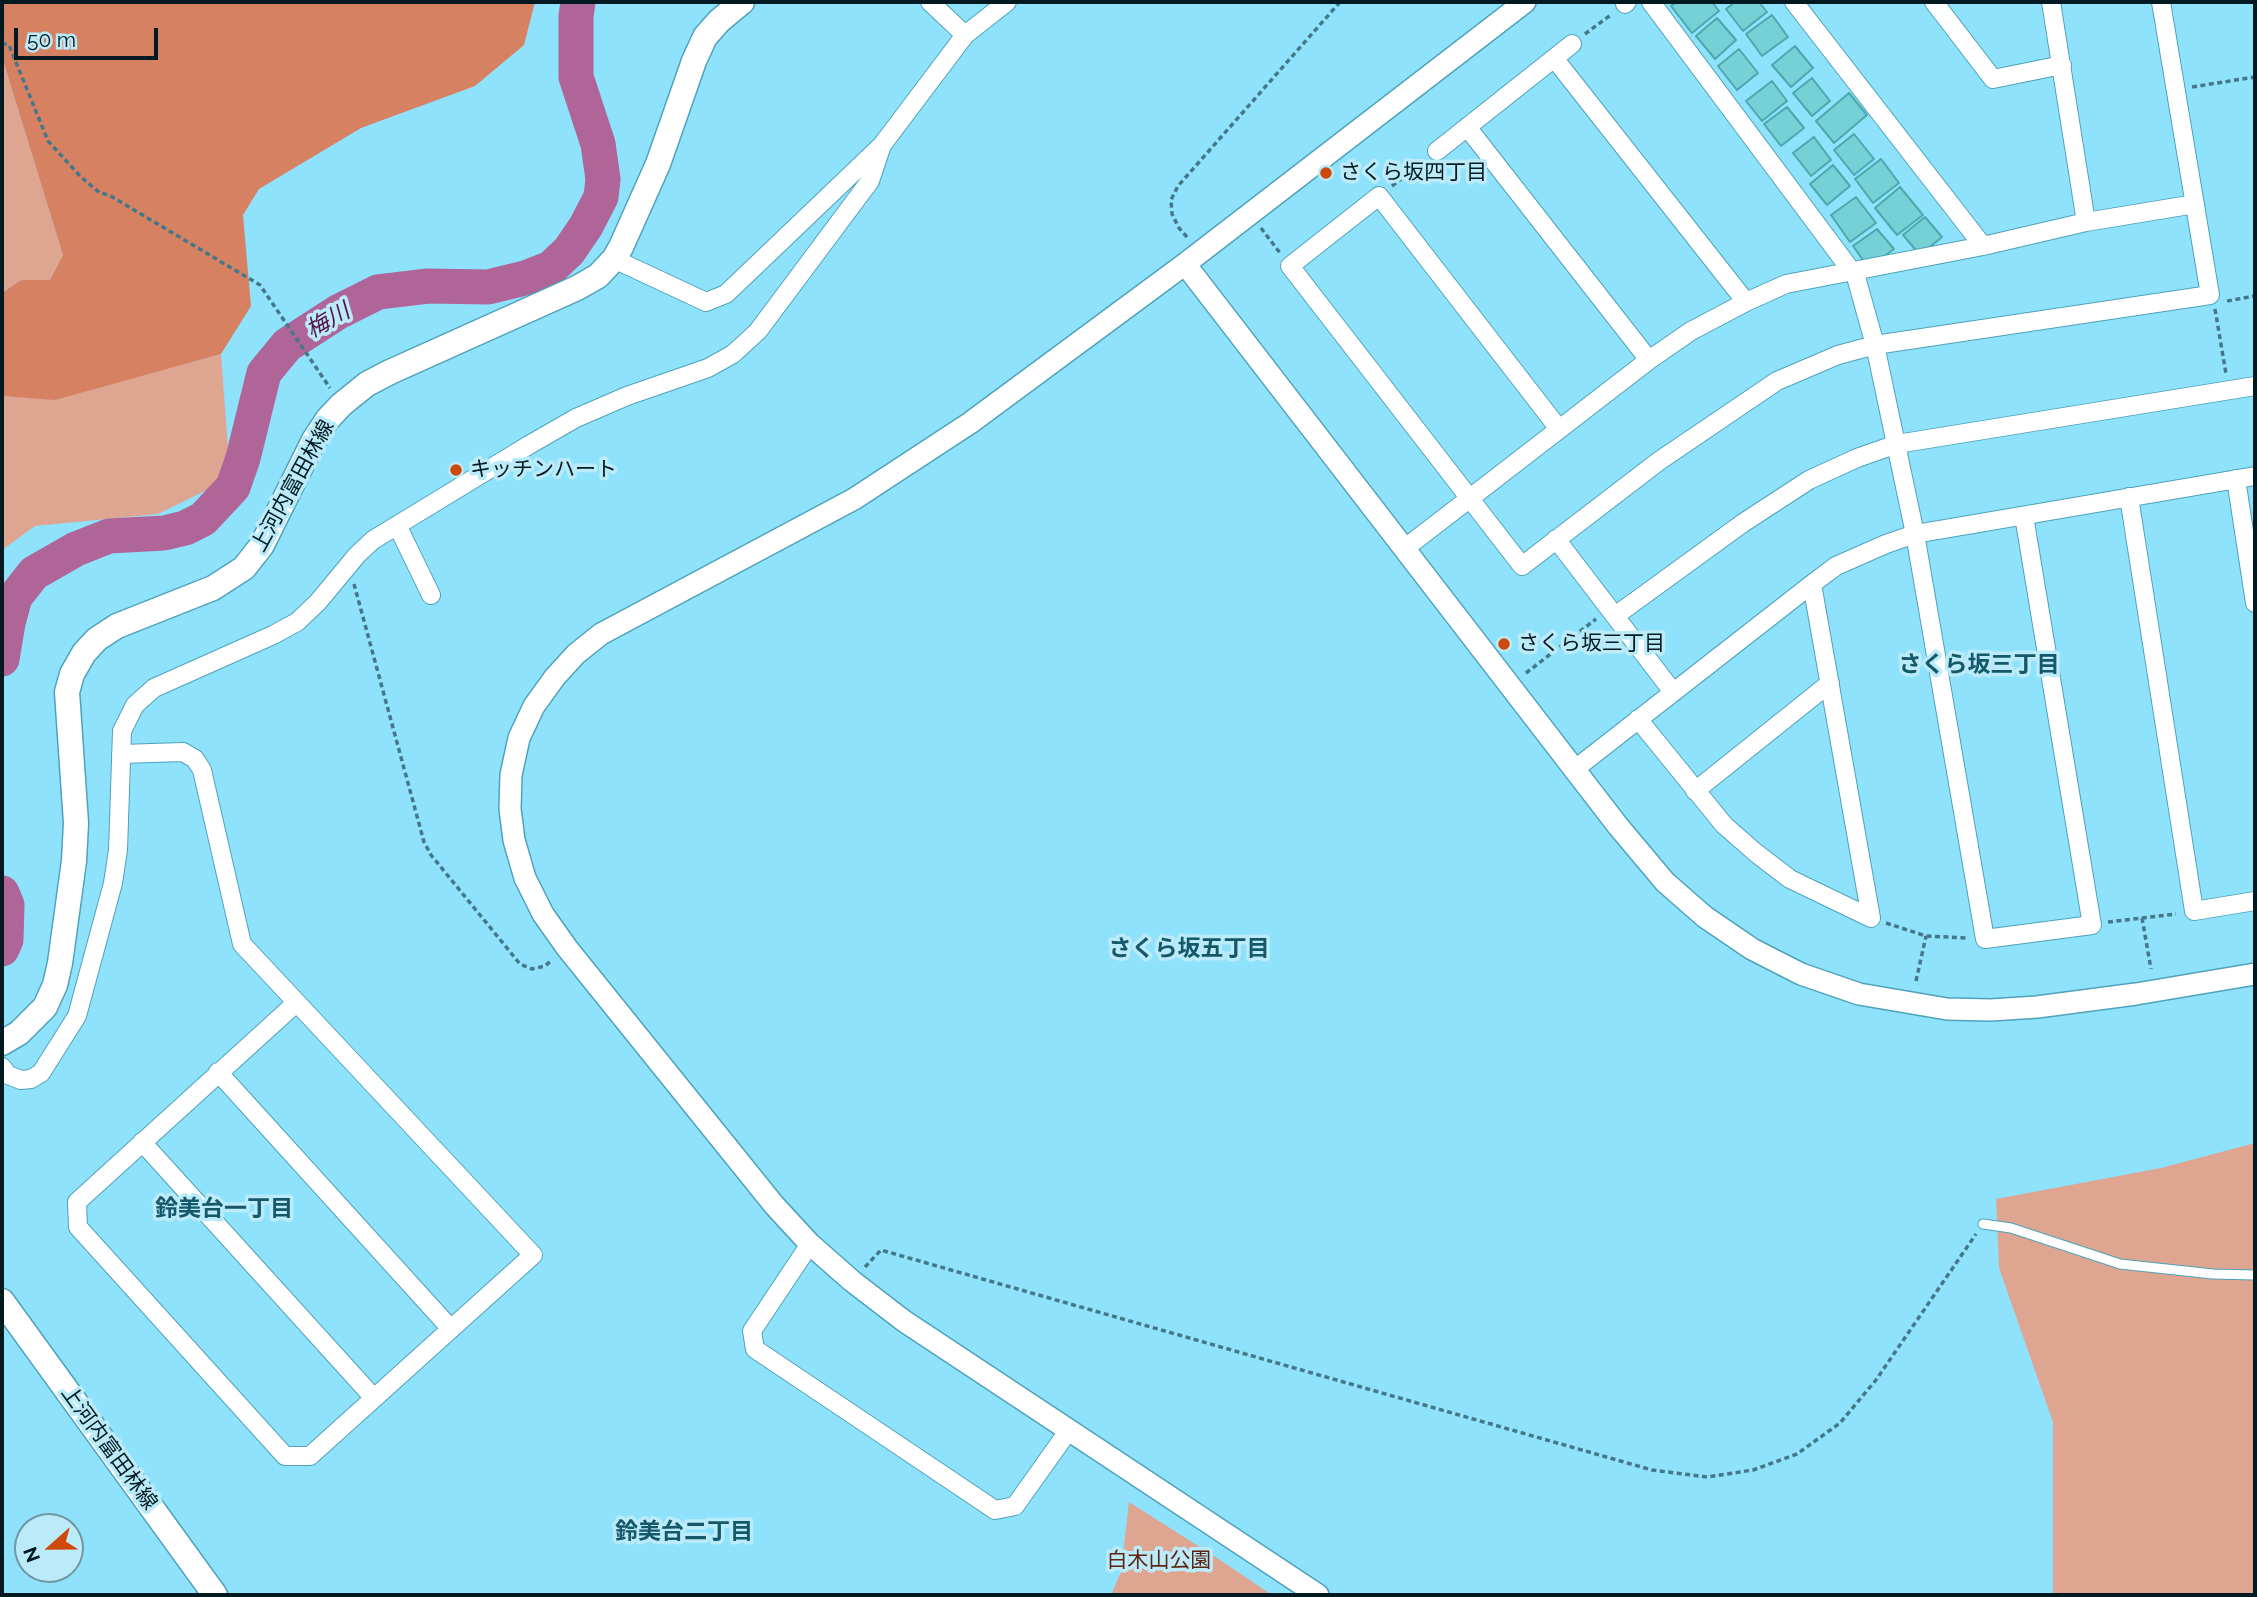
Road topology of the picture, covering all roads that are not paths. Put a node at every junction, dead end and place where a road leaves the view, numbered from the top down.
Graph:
1 (742, 2) edge
2 (930, 2) edge
3 (1007, 2) edge
4 (1525, 2) edge
5 (1651, 2) edge
6 (1794, 2) edge
7 (1934, 2) edge
8 (2051, 2) edge
9 (2161, 2) edge
10 (965, 34) junction
11 (1572, 44) road end
12 (1554, 58) junction
13 (2062, 65) junction
14 (1467, 127) junction
15 (882, 145) junction
16 (1437, 151) road end
17 (2194, 204) junction
18 (2086, 222) junction
19 (1983, 246) junction
20 (1192, 258) junction
21 (614, 259) junction
22 (1851, 271) junction
23 (1746, 302) junction
24 (1875, 345) junction
25 (1649, 360) junction
26 (2255, 386) edge
27 (1559, 429) junction
28 (1897, 444) junction
29 (2255, 475) edge
30 (2236, 479) junction
31 (1471, 498) junction
32 (2129, 498) junction
33 (2024, 516) junction
34 (397, 525) junction
35 (1915, 534) junction
36 (1556, 539) junction
37 (1404, 549) junction
38 (1812, 584) junction
39 (431, 595) dead end
40 (2255, 603) edge
41 (1612, 612) junction
42 (1830, 683) junction
43 (1673, 692) junction
44 (1639, 719) junction
45 (121, 754) junction
46 (1575, 769) junction
47 (1695, 791) junction
48 (2255, 901) edge
49 (2255, 974) edge
50 (296, 1003) junction
51 (2, 1043) edge
52 (2, 1067) edge
53 (218, 1072) junction
54 (142, 1142) junction
55 (1983, 1224) road end
56 (810, 1244) junction
57 (2255, 1275) edge
58 (2, 1301) edge
59 (451, 1329) junction
60 (373, 1397) junction
61 (1069, 1430) junction
62 (215, 1595) edge
63 (1318, 1595) edge

1 - 21 main road, 上河内富田林線
2 - 10 street
3 - 10 street
4 - 20 street
5 - 22 street
6 - 19 street
7 - 13 street
8 - 13 street
9 - 17 street
10 - 15 street
11 - 12 street
12 - 14 street
12 - 23 street
13 - 18 street
14 - 16 street
14 - 25 street
15 - 21 street
15 - 34 street
17 - 18 street
17 - 24 street
18 - 19 street
19 - 22 street
20 - 37 street
20 - 56 street
21 - 51 main road, 上河内富田林線
22 - 23 street
22 - 24 street
23 - 25 street
24 - 28 street
24 - 36 street
25 - 27 street
26 - 28 street
27 - 31 street
27 - 31 street
28 - 35 street
28 - 41 street
29 - 30 street
30 - 32 street
30 - 40 street
31 - 36 street
31 - 37 street
32 - 33 street
32 - 48 street
33 - 35 street
33 - 35 street
34 - 39 street
34 - 45 street
35 - 38 street
36 - 41 street
37 - 46 street
38 - 42 street
38 - 43 street
41 - 43 street
42 - 47 street
42 - 47 street
43 - 44 street
44 - 46 street
44 - 47 street
45 - 50 street
45 - 52 street
46 - 49 street
50 - 53 street
50 - 59 street
53 - 54 street
53 - 59 street
54 - 60 street
54 - 60 street
55 - 57 lane
56 - 61 street
56 - 61 street
58 - 62 main road, 上河内富田林線
59 - 60 street
61 - 63 street

